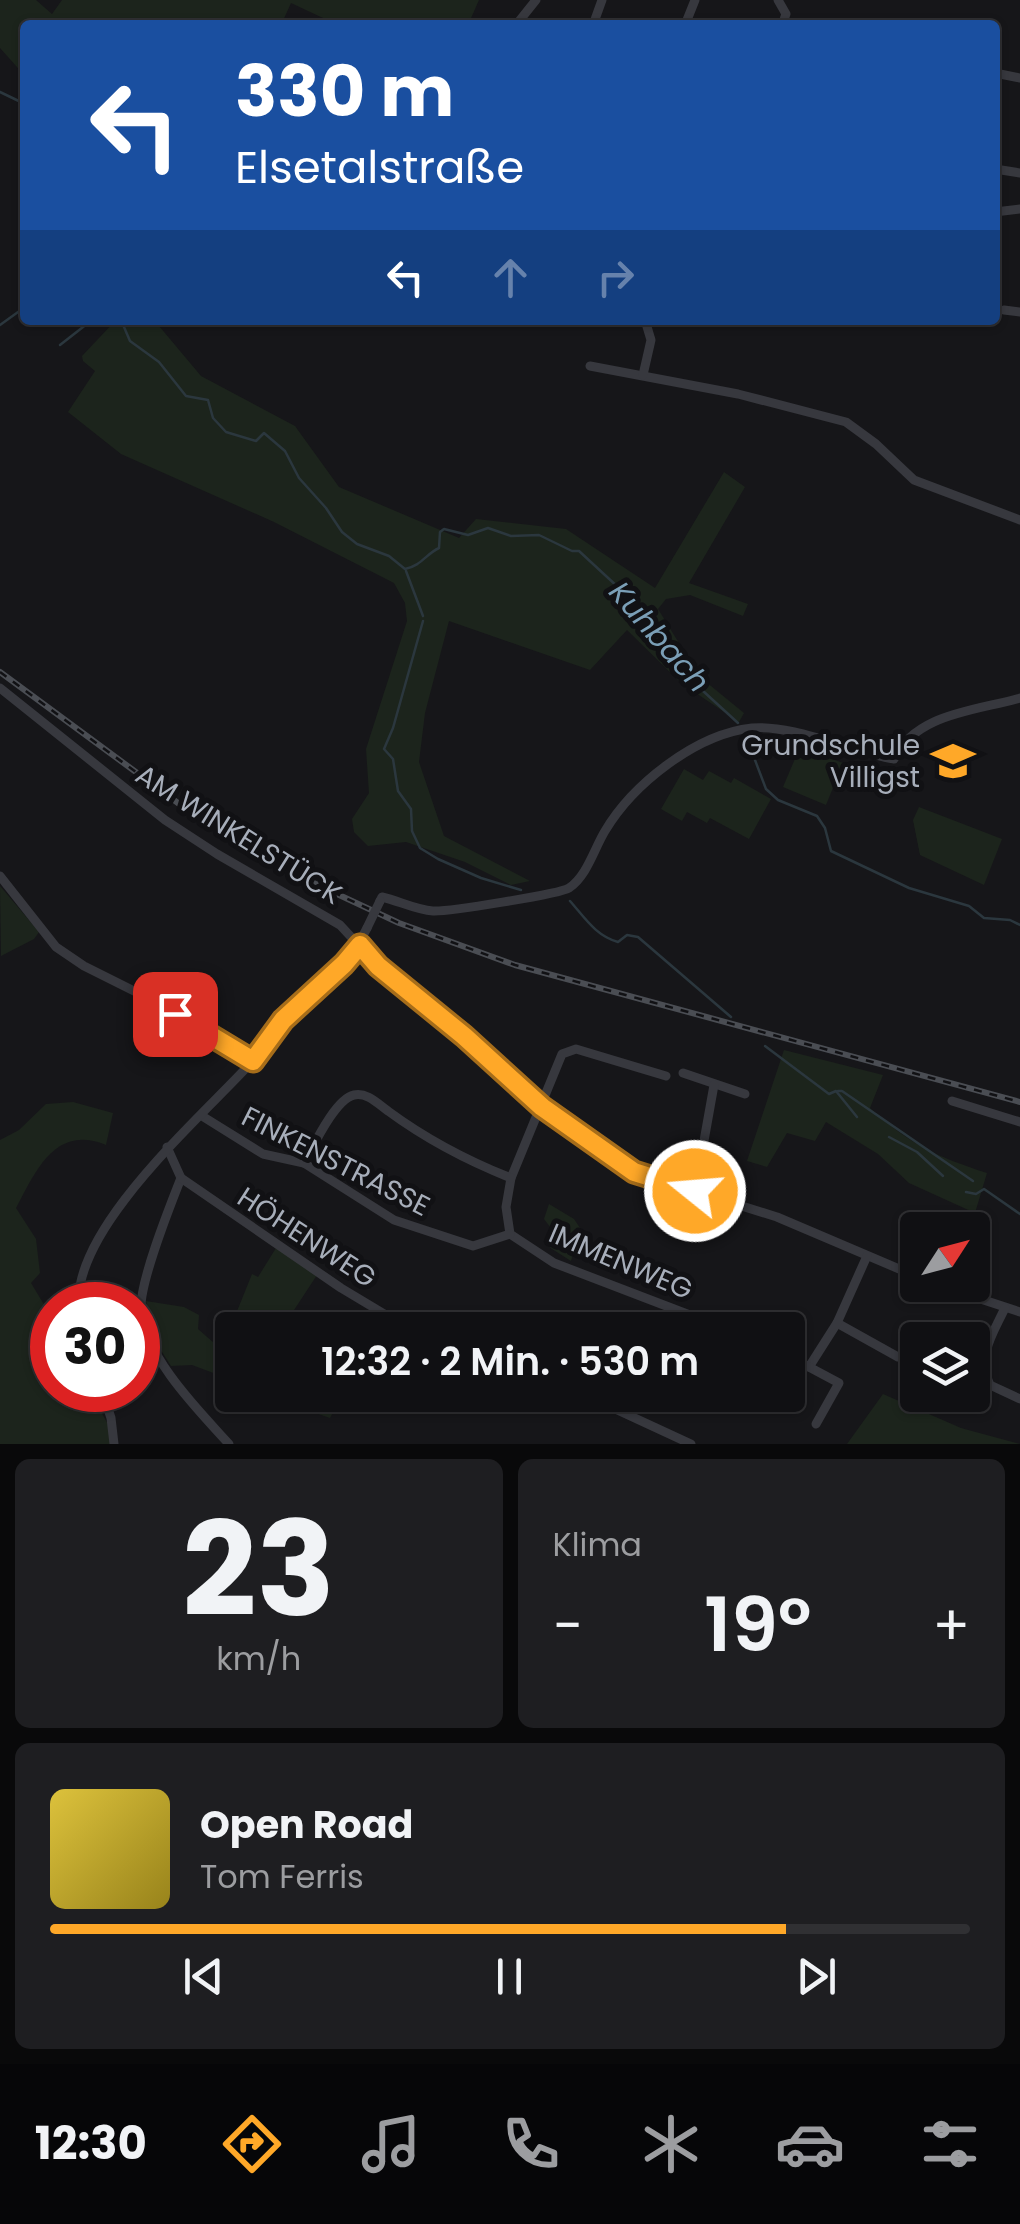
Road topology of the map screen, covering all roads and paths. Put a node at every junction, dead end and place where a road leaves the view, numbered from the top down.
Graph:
1 (518, 0) edge
2 (536, 0) edge
3 (528, 10) junction
4 (520, 20) edge
5 (1004, 310) dead end
6 (1020, 312) edge
7 (646, 325) edge
8 (590, 366) dead end
9 (643, 375) junction
10 (1020, 520) edge
11 (0, 688) edge
12 (1020, 698) edge
13 (0, 876) edge
14 (360, 945) junction
15 (253, 1061) junction
16 (683, 1073) dead end
17 (666, 1076) dead end
18 (714, 1085) junction
19 (745, 1094) dead end
20 (952, 1101) dead end
21 (542, 1107) junction
22 (202, 1116) junction
23 (1020, 1122) edge
24 (166, 1147) junction
25 (304, 1163) junction
26 (181, 1178) junction
27 (511, 1178) junction
28 (695, 1191) junction
29 (510, 1234) junction
30 (868, 1256) junction
31 (900, 1269) edge
32 (83, 1282) edge
33 (988, 1302) edge
34 (1005, 1308) junction
35 (381, 1312) edge
36 (682, 1312) edge
37 (1020, 1312) edge
38 (837, 1323) junction
39 (898, 1357) dead end
40 (805, 1365) edge
41 (809, 1367) junction
42 (1020, 1399) edge
43 (109, 1412) edge
44 (622, 1412) edge
45 (816, 1424) dead end
46 (114, 1444) edge
47 (229, 1444) edge
48 (691, 1444) edge

1 - 3 street
2 - 3 street
3 - 4 street
5 - 6 street
7 - 9 street
8 - 9 street
9 - 10 street
11 - 14 street, AM WINKELSTÜCK
12 - 14 street, bridge
13 - 15 street
14 - 15 street
14 - 21 street, AM WINKELSTÜCK
15 - 22 street
16 - 18 street
17 - 21 street, IMMENWEG
18 - 19 street
18 - 28 street
20 - 23 street
21 - 27 street, IMMENWEG
21 - 28 street, AM WINKELSTÜCK
22 - 24 street
22 - 25 street, FINKENSTRASSE
24 - 26 street
24 - 32 street
25 - 27 street
25 - 29 street, FINKENSTRASSE
26 - 35 street, HÖHENWEG
26 - 47 street
27 - 29 street, IMMENWEG
28 - 30 street, AM WINKELSTÜCK
29 - 36 street, IMMENWEG
30 - 31 street, AM WINKELSTÜCK
30 - 38 street
33 - 34 street
34 - 37 street
34 - 42 street
38 - 39 street
38 - 41 street
40 - 41 street
41 - 45 street
43 - 46 street
44 - 48 street

